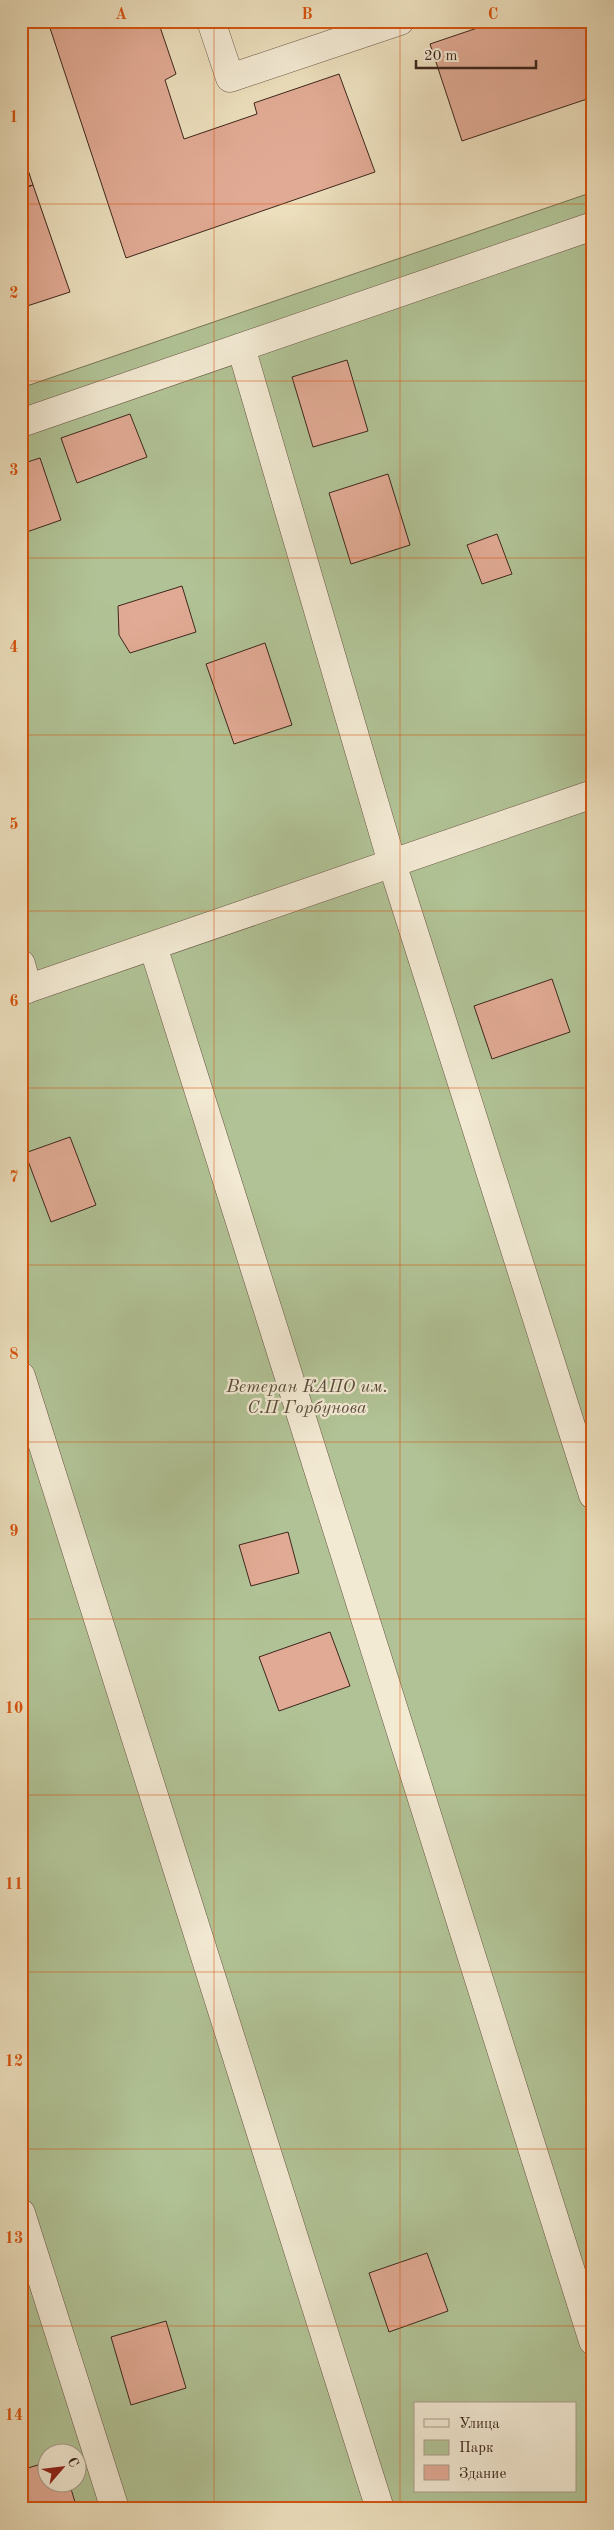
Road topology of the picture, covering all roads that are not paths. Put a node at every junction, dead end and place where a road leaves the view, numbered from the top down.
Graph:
1 (211, 21) edge
2 (400, 21) edge
3 (593, 226) edge
4 (241, 348) junction
5 (21, 423) edge
6 (593, 794) edge
7 (392, 862) junction
8 (153, 946) junction
9 (24, 982) edge
10 (21, 1376) edge
11 (593, 1494) edge
12 (21, 2213) edge
13 (593, 2341) edge
14 (115, 2509) edge
15 (380, 2509) edge

1 - 2 lane
3 - 4 lane
4 - 5 lane
4 - 7 lane
6 - 7 lane
7 - 8 lane
7 - 11 lane
8 - 9 lane
8 - 13 lane
10 - 15 lane
12 - 14 lane

